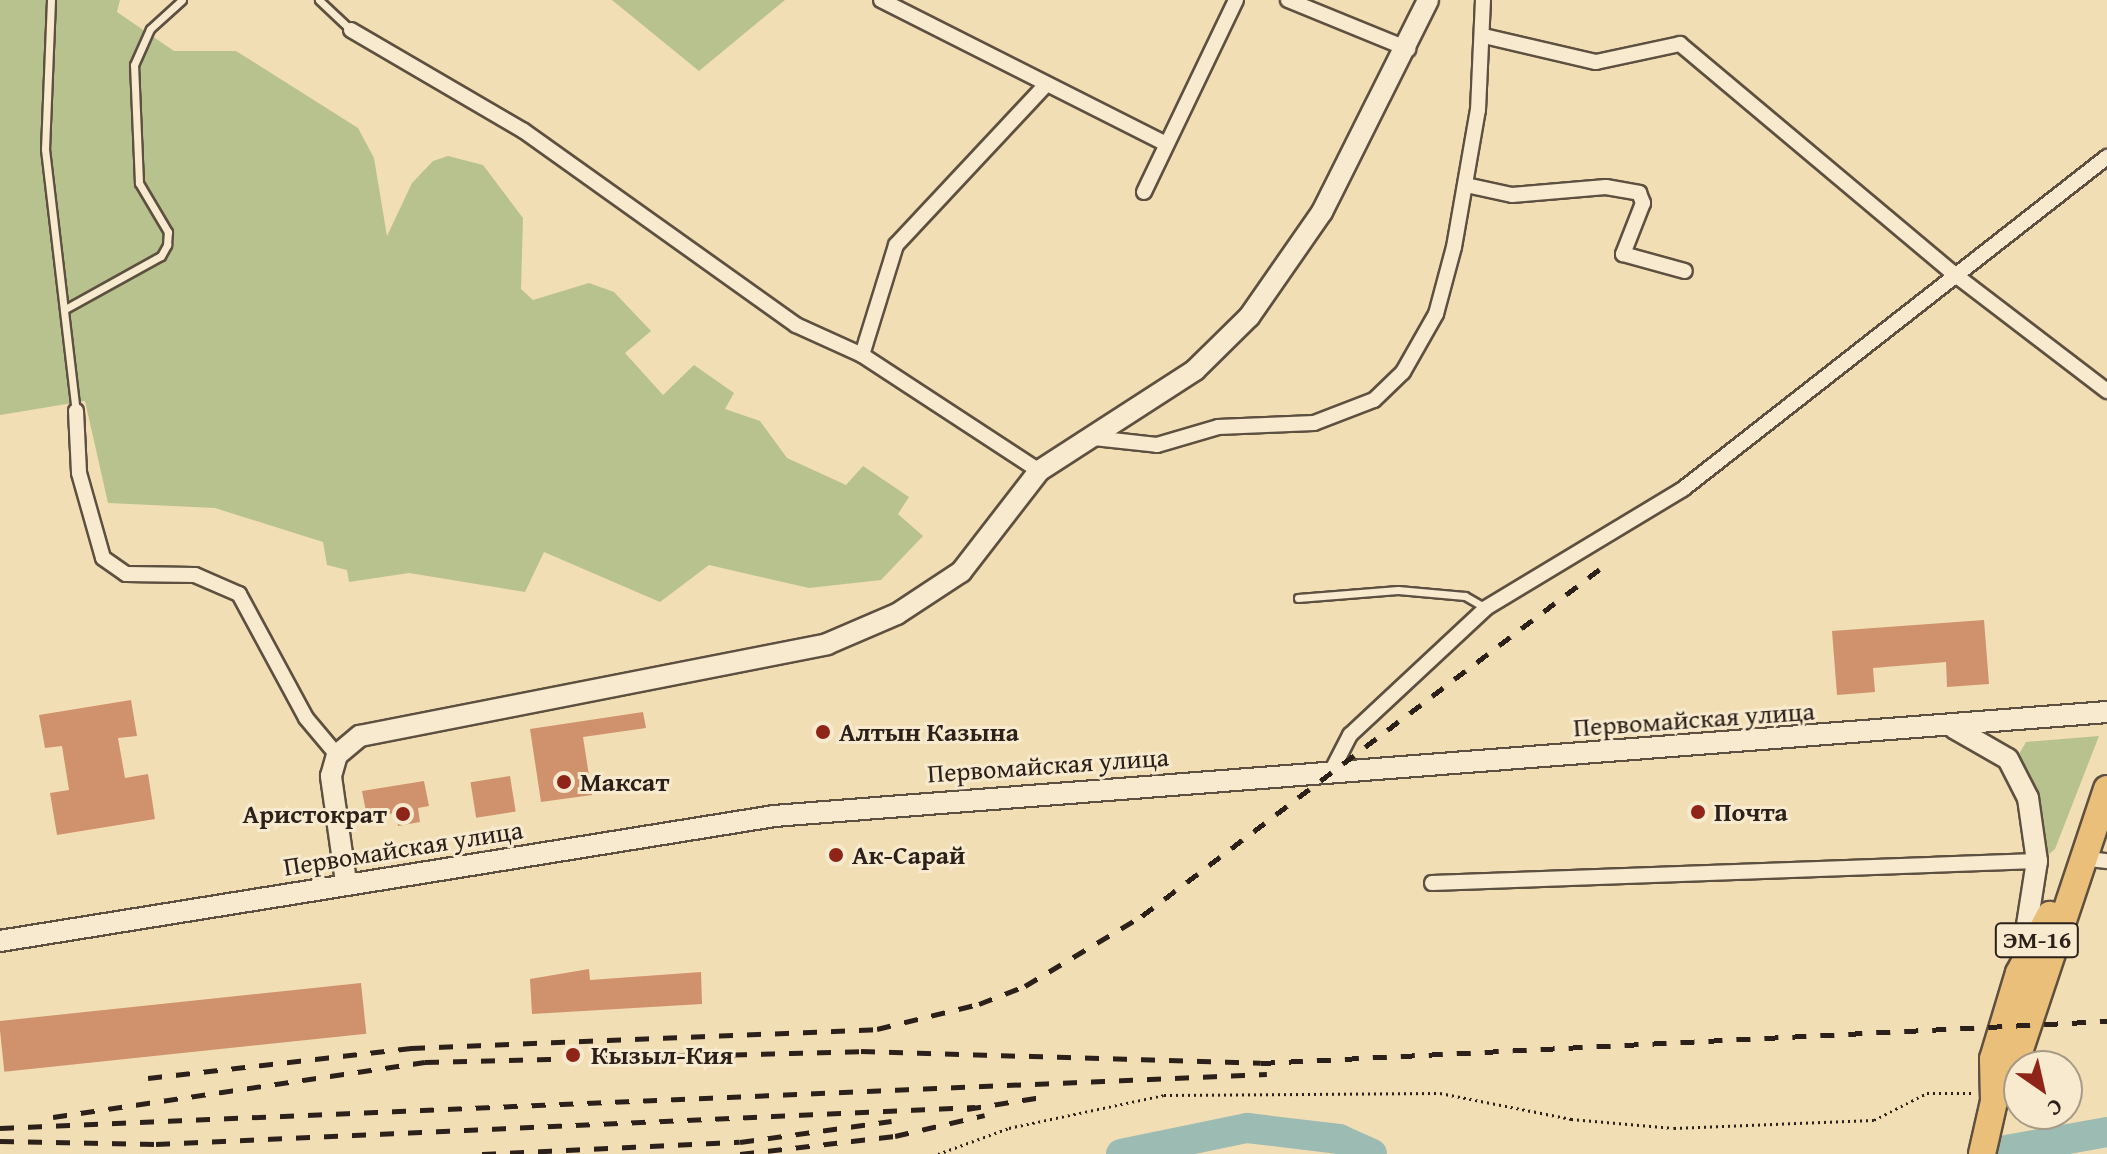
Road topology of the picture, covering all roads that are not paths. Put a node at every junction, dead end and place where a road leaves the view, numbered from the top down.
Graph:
1 (51, 0) edge
2 (182, 0) edge
3 (319, 0) edge
4 (881, 0) edge
5 (1236, 0) edge
6 (1288, 0) edge
7 (1428, 0) edge
8 (1483, 0) edge
9 (351, 30) joint
10 (1484, 36) junction
11 (1408, 49) junction
12 (1043, 88) junction
13 (1166, 144) junction
14 (2107, 157) edge
15 (1466, 185) junction
16 (1144, 192) dead end
17 (1685, 271) dead end
18 (1958, 277) junction
19 (67, 308) junction
20 (862, 355) junction
21 (2107, 391) edge
22 (76, 411) joint
23 (1094, 438) junction
24 (1039, 471) junction
25 (1298, 598) dead end
26 (1486, 608) junction
27 (2107, 712) edge
28 (1946, 726) junction
29 (337, 755) junction
30 (1331, 772) junction
31 (2107, 789) edge
32 (2081, 858) junction
33 (2037, 861) junction
34 (2107, 861) edge
35 (346, 882) junction
36 (1432, 883) dead end
37 (0, 941) edge
38 (2019, 973) junction
39 (1994, 1101) junction
40 (1982, 1154) edge

1 - 19 lane
2 - 19 lane
3 - 9 lane
4 - 12 street
5 - 13 street
6 - 11 street
7 - 11 main road
8 - 10 street
9 - 20 street
10 - 15 street
10 - 18 street
11 - 23 main road
12 - 13 street
12 - 20 street
13 - 16 street
14 - 18 street
15 - 17 street
15 - 23 street
18 - 21 street
18 - 26 street
19 - 22 lane
20 - 24 street
22 - 29 street
23 - 24 main road
24 - 29 main road
25 - 26 lane
26 - 30 street
27 - 28 main road, Первомайская улица
28 - 30 main road, Первомайская улица
28 - 33 main road
29 - 35 main road
30 - 35 main road, Первомайская улица
31 - 32 highway, ЭМ-16
32 - 34 street
32 - 38 highway, ЭМ-16
32 - 39 highway, ЭМ-16
33 - 36 street
33 - 38 main road
35 - 37 main road, Первомайская улица
38 - 39 highway, ЭМ-16
39 - 40 highway, ЭМ-16

